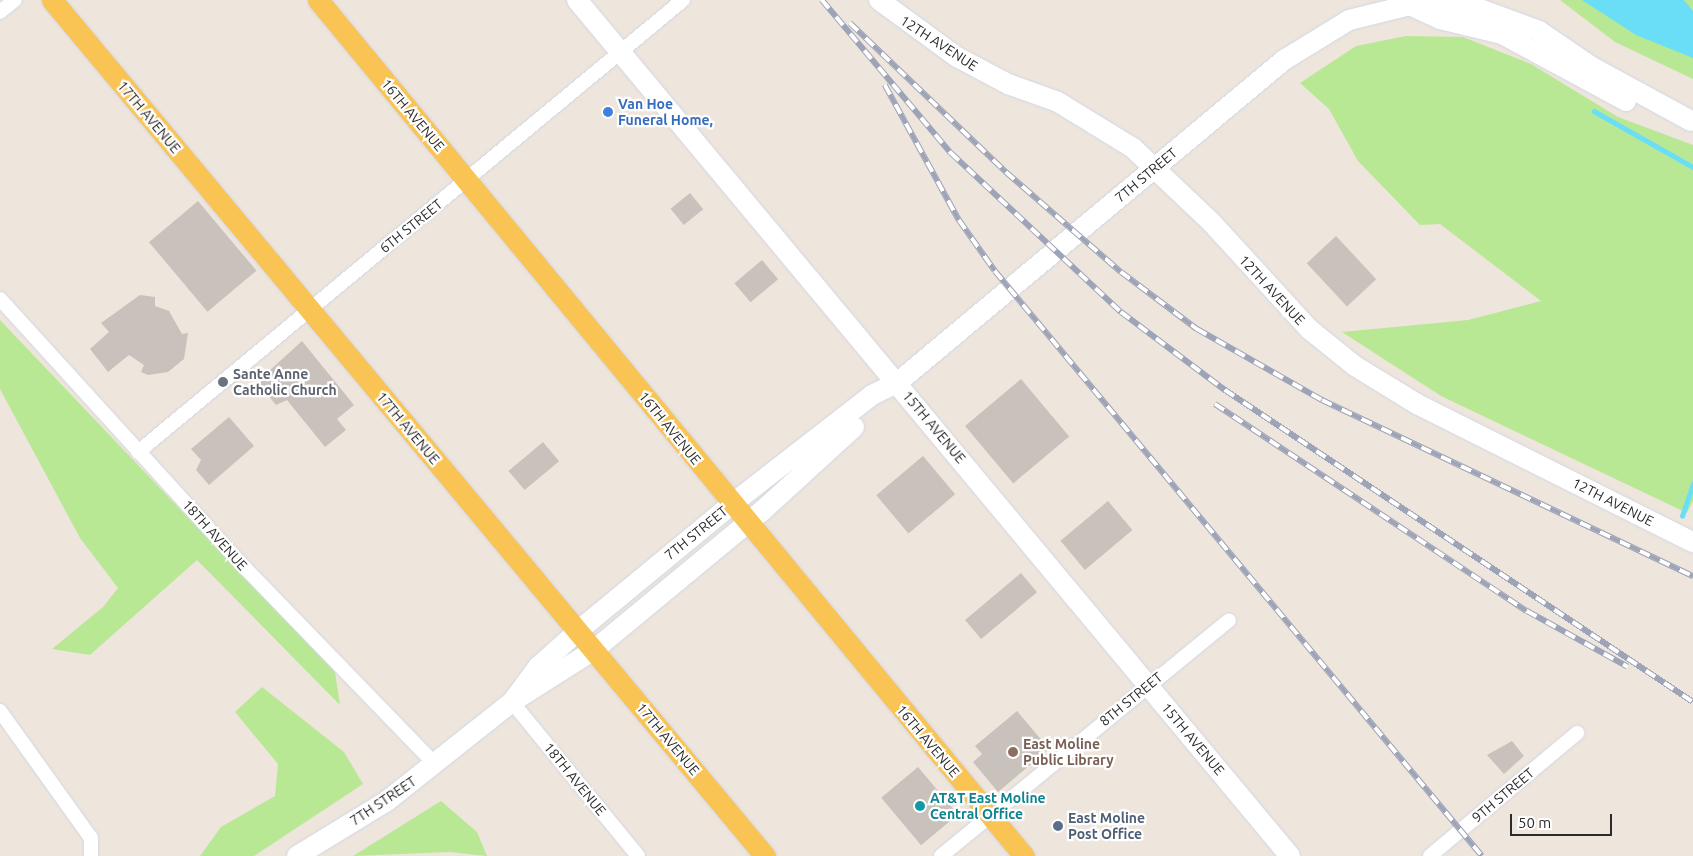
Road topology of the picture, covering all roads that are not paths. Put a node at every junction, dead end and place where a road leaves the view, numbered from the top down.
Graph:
1 (15, 0) edge
2 (52, 0) edge
3 (318, 0) edge
4 (577, 0) edge
5 (683, 0) edge
6 (879, 0) edge
7 (1410, 3) edge
8 (1448, 3) edge
9 (0, 12) edge
10 (620, 51) junction
11 (1692, 121) edge
12 (1154, 169) junction
13 (467, 180) junction
14 (0, 299) edge
15 (310, 309) junction
16 (897, 383) junction
17 (138, 452) junction
18 (732, 504) junction
19 (748, 523) junction
20 (1693, 542) edge
21 (1229, 620) dead end
22 (578, 631) junction
23 (594, 650) junction
24 (1148, 685) junction
25 (512, 702) junction
26 (0, 711) edge
27 (1577, 733) dead end
28 (436, 764) junction
29 (990, 815) junction
30 (91, 856) edge
31 (297, 856) edge
32 (638, 856) edge
33 (764, 856) edge
34 (941, 856) edge
35 (1024, 856) edge
36 (1290, 856) edge
37 (1430, 856) edge

1 - 9 street
2 - 15 main road, 17TH AVENUE
3 - 13 main road, 16TH AVENUE
4 - 10 street, 15TH AVENUE
5 - 10 street, 6TH STREET
6 - 12 street, 12TH AVENUE
7 - 8 street, 7TH STREET
7 - 11 street
7 - 12 street, 7TH STREET
8 - 11 street, 7TH STREET
10 - 13 street, 6TH STREET
10 - 16 street, 15TH AVENUE
12 - 16 street, 7TH STREET
12 - 20 street, 12TH AVENUE
13 - 15 street, 6TH STREET
13 - 18 main road, 16TH AVENUE
14 - 17 street, 18TH AVENUE
15 - 17 street, 6TH STREET
15 - 22 main road, 17TH AVENUE
16 - 18 street, 7TH STREET
16 - 19 street, 7TH STREET
16 - 24 street, 15TH AVENUE
17 - 28 street, 18TH AVENUE
18 - 19 main road, 16TH AVENUE
18 - 22 street, 7TH STREET
19 - 23 street, 7TH STREET
19 - 29 main road, 16TH AVENUE
21 - 24 street, 8TH STREET
22 - 23 main road, 17TH AVENUE
22 - 25 street, 7TH STREET
23 - 25 street, 7TH STREET
23 - 33 main road, 17TH AVENUE
24 - 29 street, 8TH STREET
24 - 36 street, 15TH AVENUE
25 - 28 street, 7TH STREET
25 - 32 street, 18TH AVENUE
26 - 30 street
27 - 37 street, 9TH STREET
28 - 31 street, 7TH STREET
29 - 34 street, 8TH STREET
29 - 35 main road, 16TH AVENUE

